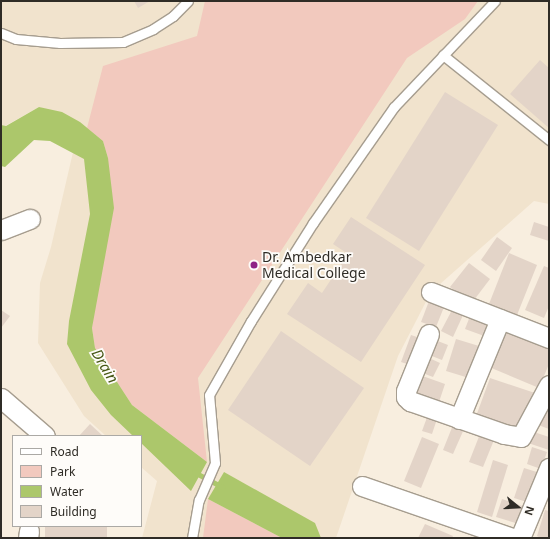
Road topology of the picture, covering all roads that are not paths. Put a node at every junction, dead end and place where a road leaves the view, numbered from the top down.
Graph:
1 (188, 1) edge
2 (495, 1) edge
3 (1, 33) edge
4 (443, 55) junction
5 (549, 140) edge
6 (30, 220) dead end
7 (1, 230) edge
8 (431, 292) dead end
9 (500, 319) junction
10 (429, 334) dead end
11 (549, 338) edge
12 (549, 385) edge
13 (1, 398) edge
14 (459, 419) junction
15 (44, 435) edge
16 (549, 468) edge
17 (362, 486) dead end
18 (192, 538) edge
19 (512, 538) edge
20 (520, 538) edge

1 - 3 lane
2 - 4 lane
4 - 5 lane
4 - 18 lane
6 - 7 street
8 - 9 street
9 - 11 street
9 - 14 street
10 - 14 street
12 - 14 street
13 - 15 street
16 - 20 street
17 - 19 street

